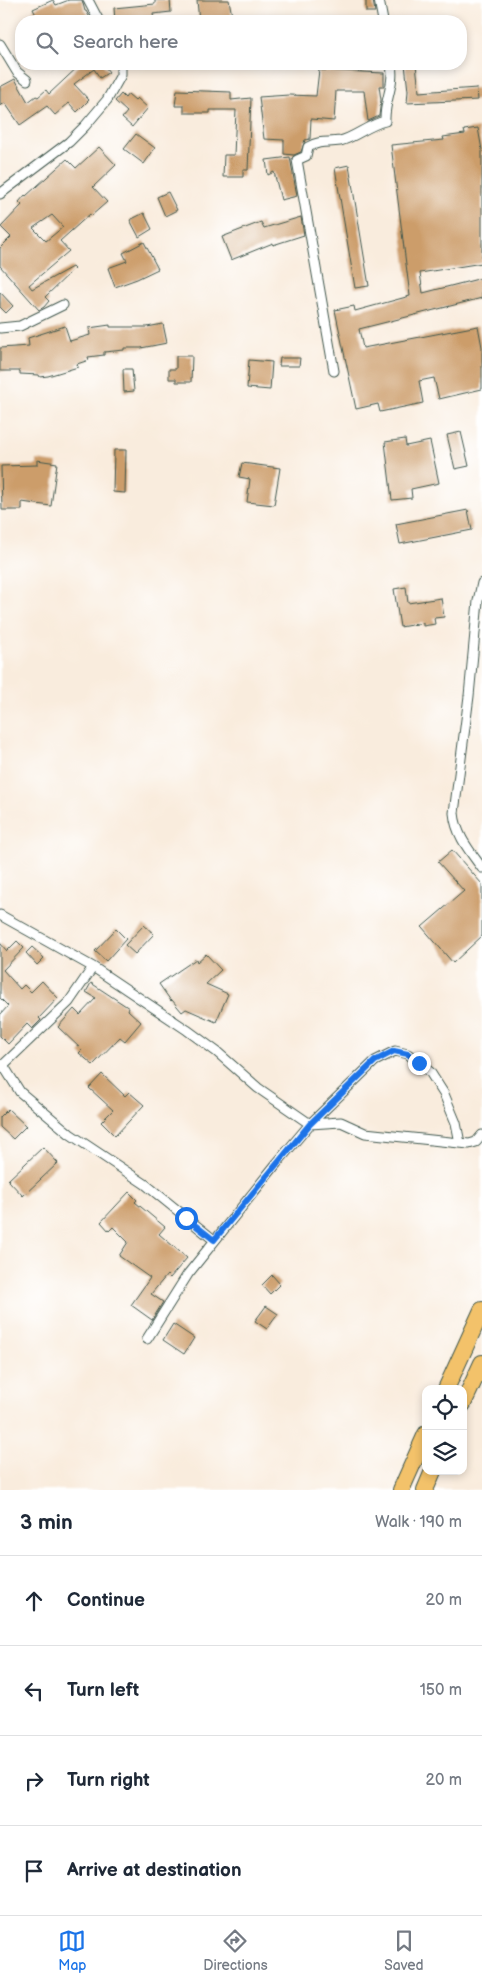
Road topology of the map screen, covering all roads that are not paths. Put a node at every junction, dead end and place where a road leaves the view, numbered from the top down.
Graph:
1 (88, 0) edge
2 (379, 0) edge
3 (96, 15) edge
4 (382, 15) edge
5 (0, 44) edge
6 (15, 69) edge
7 (16, 70) edge
8 (121, 70) edge
9 (392, 70) edge
10 (27, 80) dead end
11 (0, 194) edge
12 (64, 305) dead end
13 (0, 328) edge
14 (14, 331) dead end
15 (334, 371) dead end
16 (482, 583) edge
17 (482, 868) edge
18 (0, 915) edge
19 (93, 967) junction
20 (1, 1067) edge
21 (310, 1124) junction
22 (482, 1135) edge
23 (460, 1143) junction
24 (214, 1240) junction
25 (482, 1310) edge
26 (147, 1339) dead end
27 (482, 1363) edge
28 (448, 1385) edge
29 (467, 1395) edge
30 (422, 1443) edge
31 (431, 1475) edge
32 (401, 1490) edge
33 (425, 1490) edge

1 - 3 street
2 - 4 street
5 - 6 street
7 - 10 street
8 - 11 street
9 - 15 street
12 - 13 street
13 - 14 street
16 - 17 street
18 - 19 street
19 - 20 street
19 - 21 street
20 - 24 street
21 - 23 street
21 - 23 street
21 - 24 street
22 - 23 street
24 - 26 street
25 - 28 highway
27 - 29 highway
30 - 32 highway
31 - 33 highway

